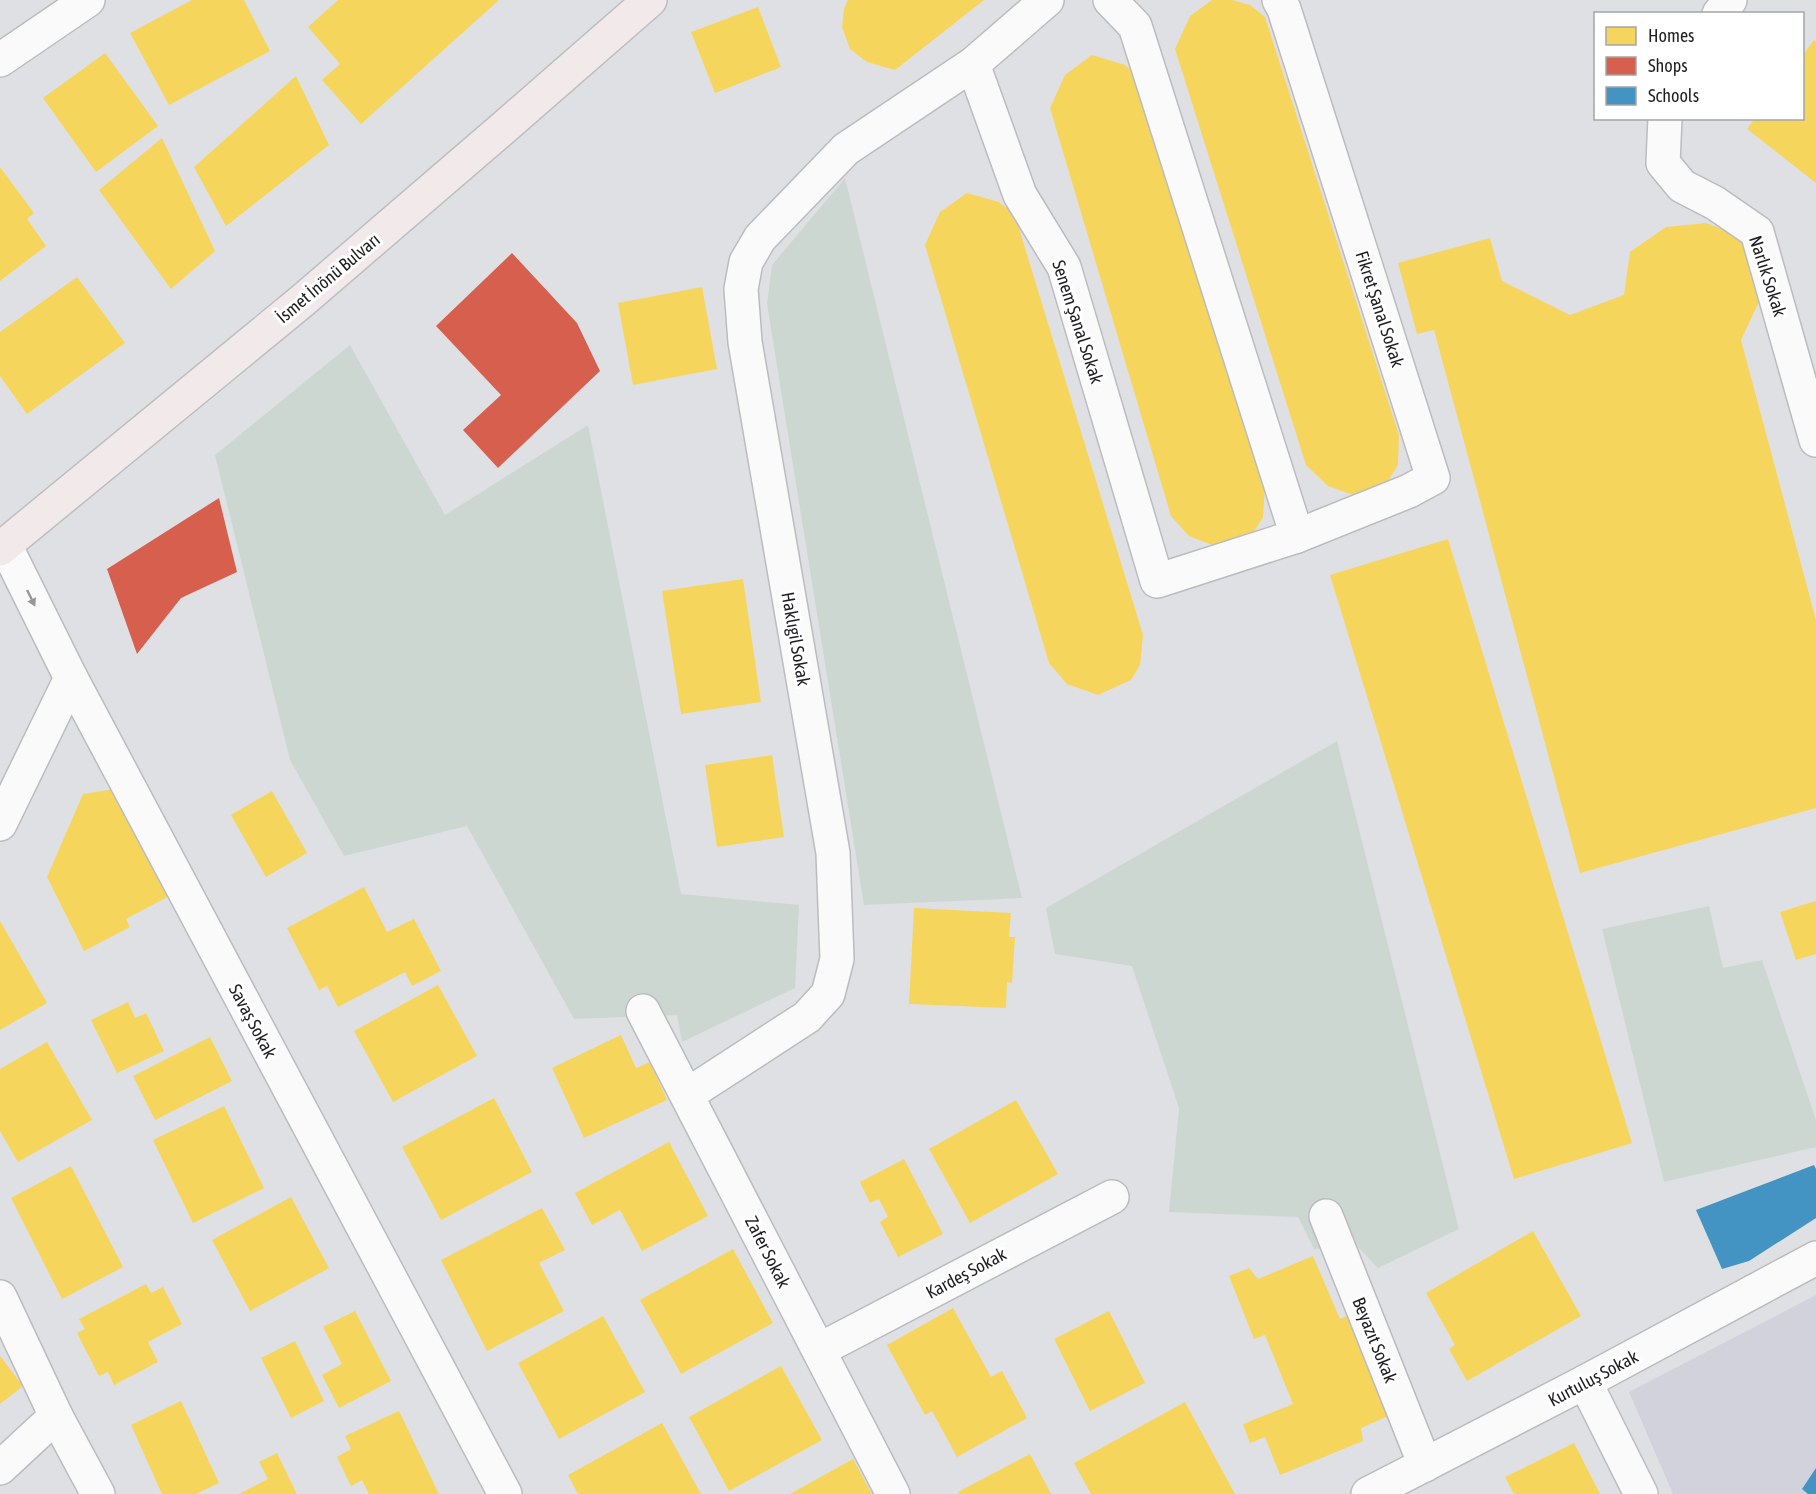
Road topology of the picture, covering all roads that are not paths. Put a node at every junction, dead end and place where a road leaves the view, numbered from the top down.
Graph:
1 (650, 0) edge
2 (1047, 0) edge
3 (1110, 0) edge
4 (1279, 0) edge
5 (1730, 0) edge
6 (83, 1) edge
7 (1721, 12) edge
8 (0, 60) edge
9 (973, 64) junction
10 (1665, 120) edge
11 (1816, 440) edge
12 (1297, 536) junction
13 (2, 547) edge
14 (1157, 581) joint
15 (71, 678) junction
16 (1, 815) edge
17 (644, 1011) dead end
18 (687, 1095) junction
19 (1112, 1197) dead end
20 (1326, 1216) dead end
21 (1816, 1258) edge
22 (0, 1297) edge
23 (819, 1350) junction
24 (1586, 1382) junction
25 (56, 1416) junction
26 (1425, 1465) junction
27 (0, 1468) edge
28 (98, 1494) edge
29 (505, 1494) edge
30 (893, 1494) edge
31 (1368, 1494) edge
32 (1641, 1494) edge

1 - 13 main road, İsmet İnönü Bulvarı
2 - 9 street
3 - 12 street
4 - 12 street, Fikret Şanal Sokak
5 - 7 street
6 - 8 street
9 - 14 street, Senem Şanal Sokak
9 - 18 street, Haklıgil Sokak
10 - 11 street, Narlık Sokak
12 - 14 street, Fikret Şanal Sokak
13 -> 15 street, Savaş Sokak
15 - 16 street
15 - 29 street, Savaş Sokak
17 - 18 street, Zafer Sokak
18 - 23 street, Zafer Sokak
19 - 23 street, Kardeş Sokak
20 - 26 street, Beyazıt Sokak
21 - 24 street, Kurtuluş Sokak
22 - 25 street
23 - 30 street, Zafer Sokak
24 - 26 street, Kurtuluş Sokak
24 - 32 street
25 - 27 street
25 - 28 street
26 - 31 street, Kurtuluş Sokak

